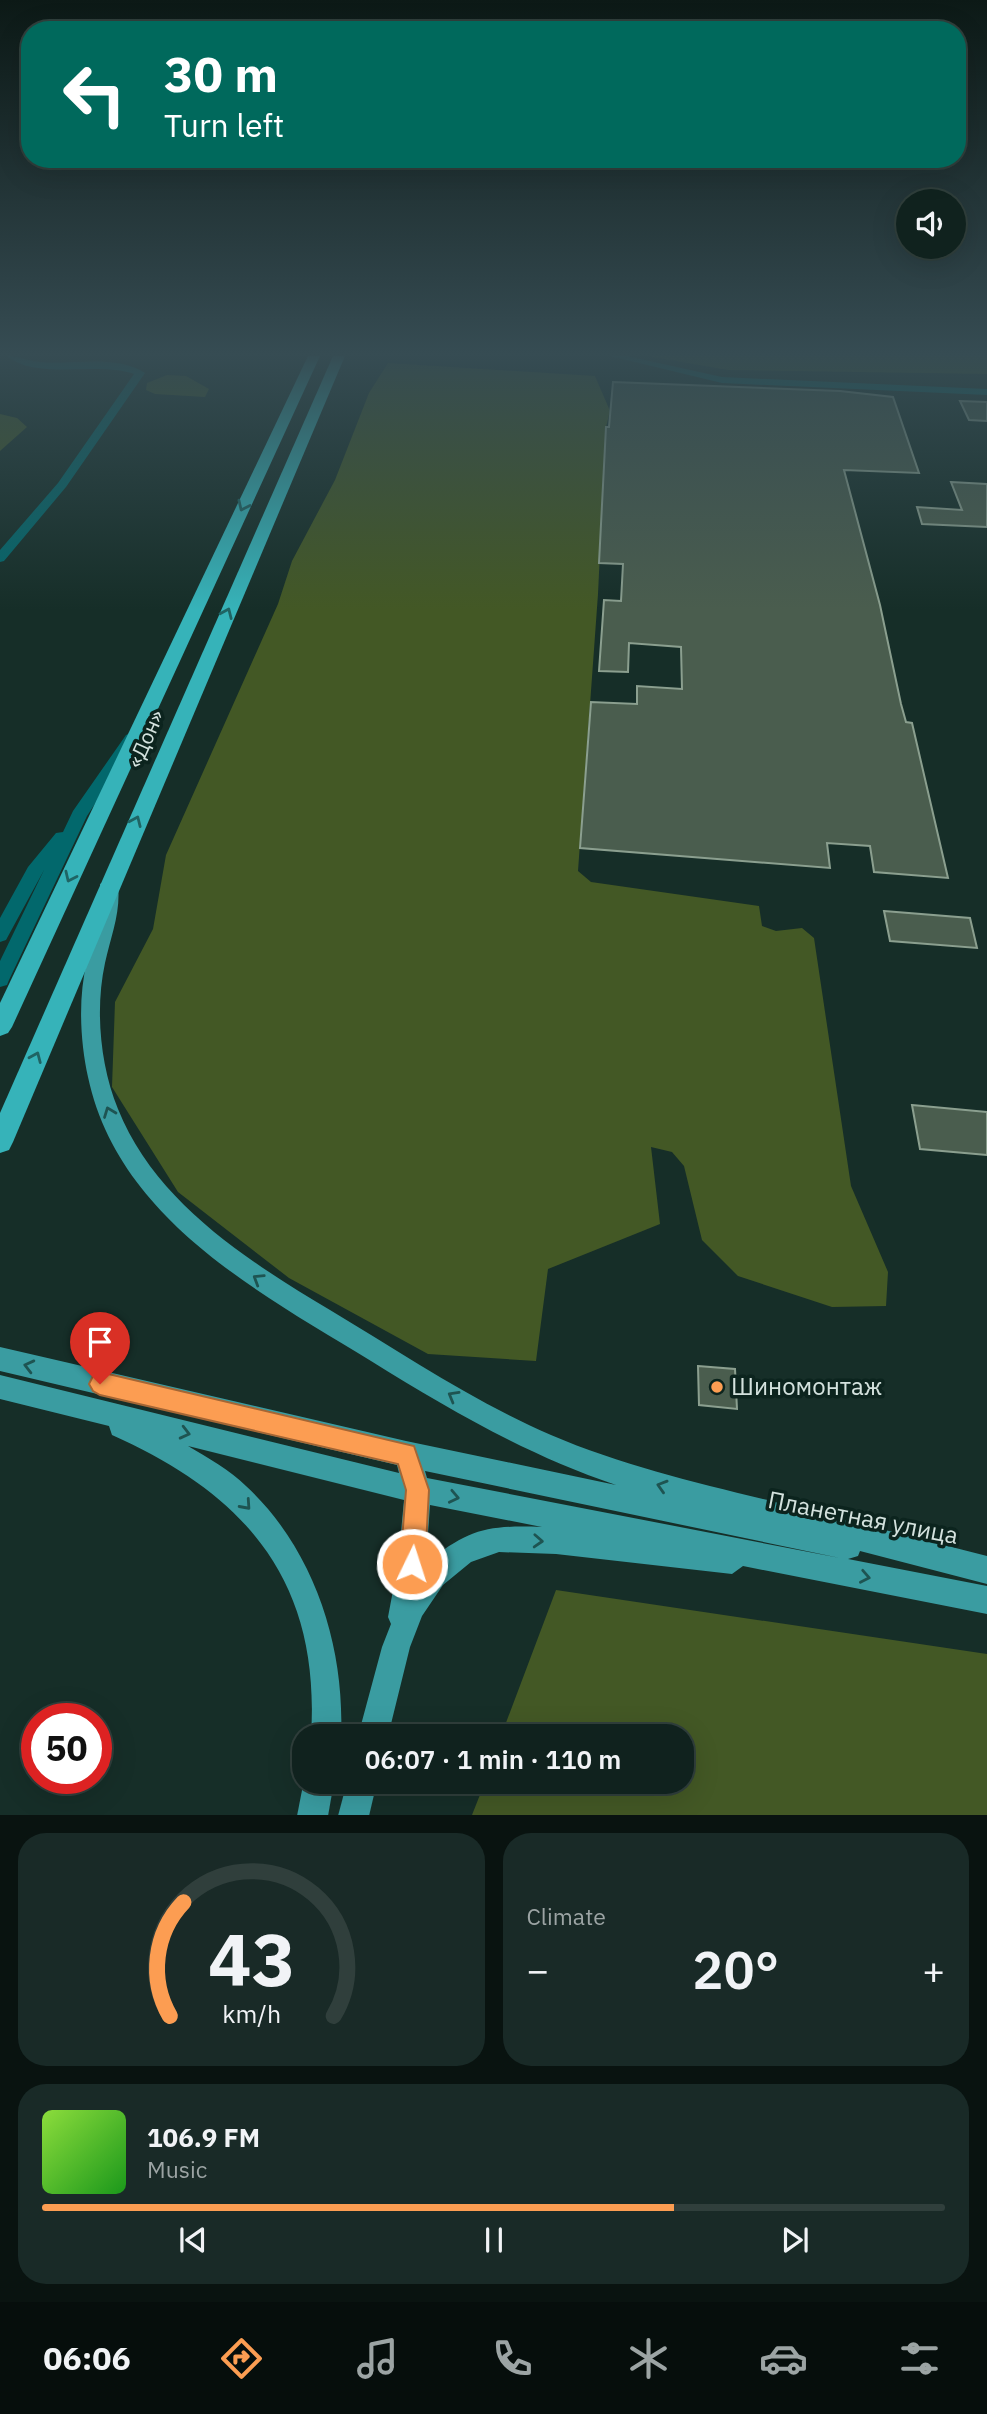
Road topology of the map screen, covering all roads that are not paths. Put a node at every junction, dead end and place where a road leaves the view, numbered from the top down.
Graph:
1 (93, 441) edge
2 (274, 441) edge
3 (302, 441) edge
4 (0, 558) edge
5 (140, 727) junction
6 (79, 815) junction
7 (109, 884) junction
8 (0, 935) edge
9 (0, 980) edge
10 (0, 1027) edge
11 (25, 1084) junction
12 (0, 1142) edge
13 (0, 1152) edge
14 (0, 1359) edge
15 (0, 1387) edge
16 (59, 1401) junction
17 (406, 1454) junction
18 (418, 1490) junction
19 (816, 1567) junction
20 (987, 1572) edge
21 (987, 1600) edge
22 (396, 1647) junction
23 (328, 1724) edge
24 (376, 1724) edge
25 (316, 1794) edge
26 (359, 1794) edge
27 (312, 1815) edge
28 (353, 1815) edge

1 - 4 street
2 -> 5 highway, «Дон»
7 -> 3 highway, «Дон»
5 - 6 street
5 -> 10 highway, «Дон»
6 - 8 street
6 - 9 street
11 -> 7 highway, «Дон»
20 -> 7 main road
11 - 12 highway, «Дон»
11 - 13 main road
17 -> 14 main road, Планетная улица
15 - 16 main road
16 -> 18 main road
16 -> 23 main road
17 - 18 main road
17 - 20 main road, Планетная улица
18 -> 19 main road
18 - 22 main road
19 -> 21 main road
22 -> 19 main road
22 - 24 main road
25 - 27 main road
26 - 28 main road

